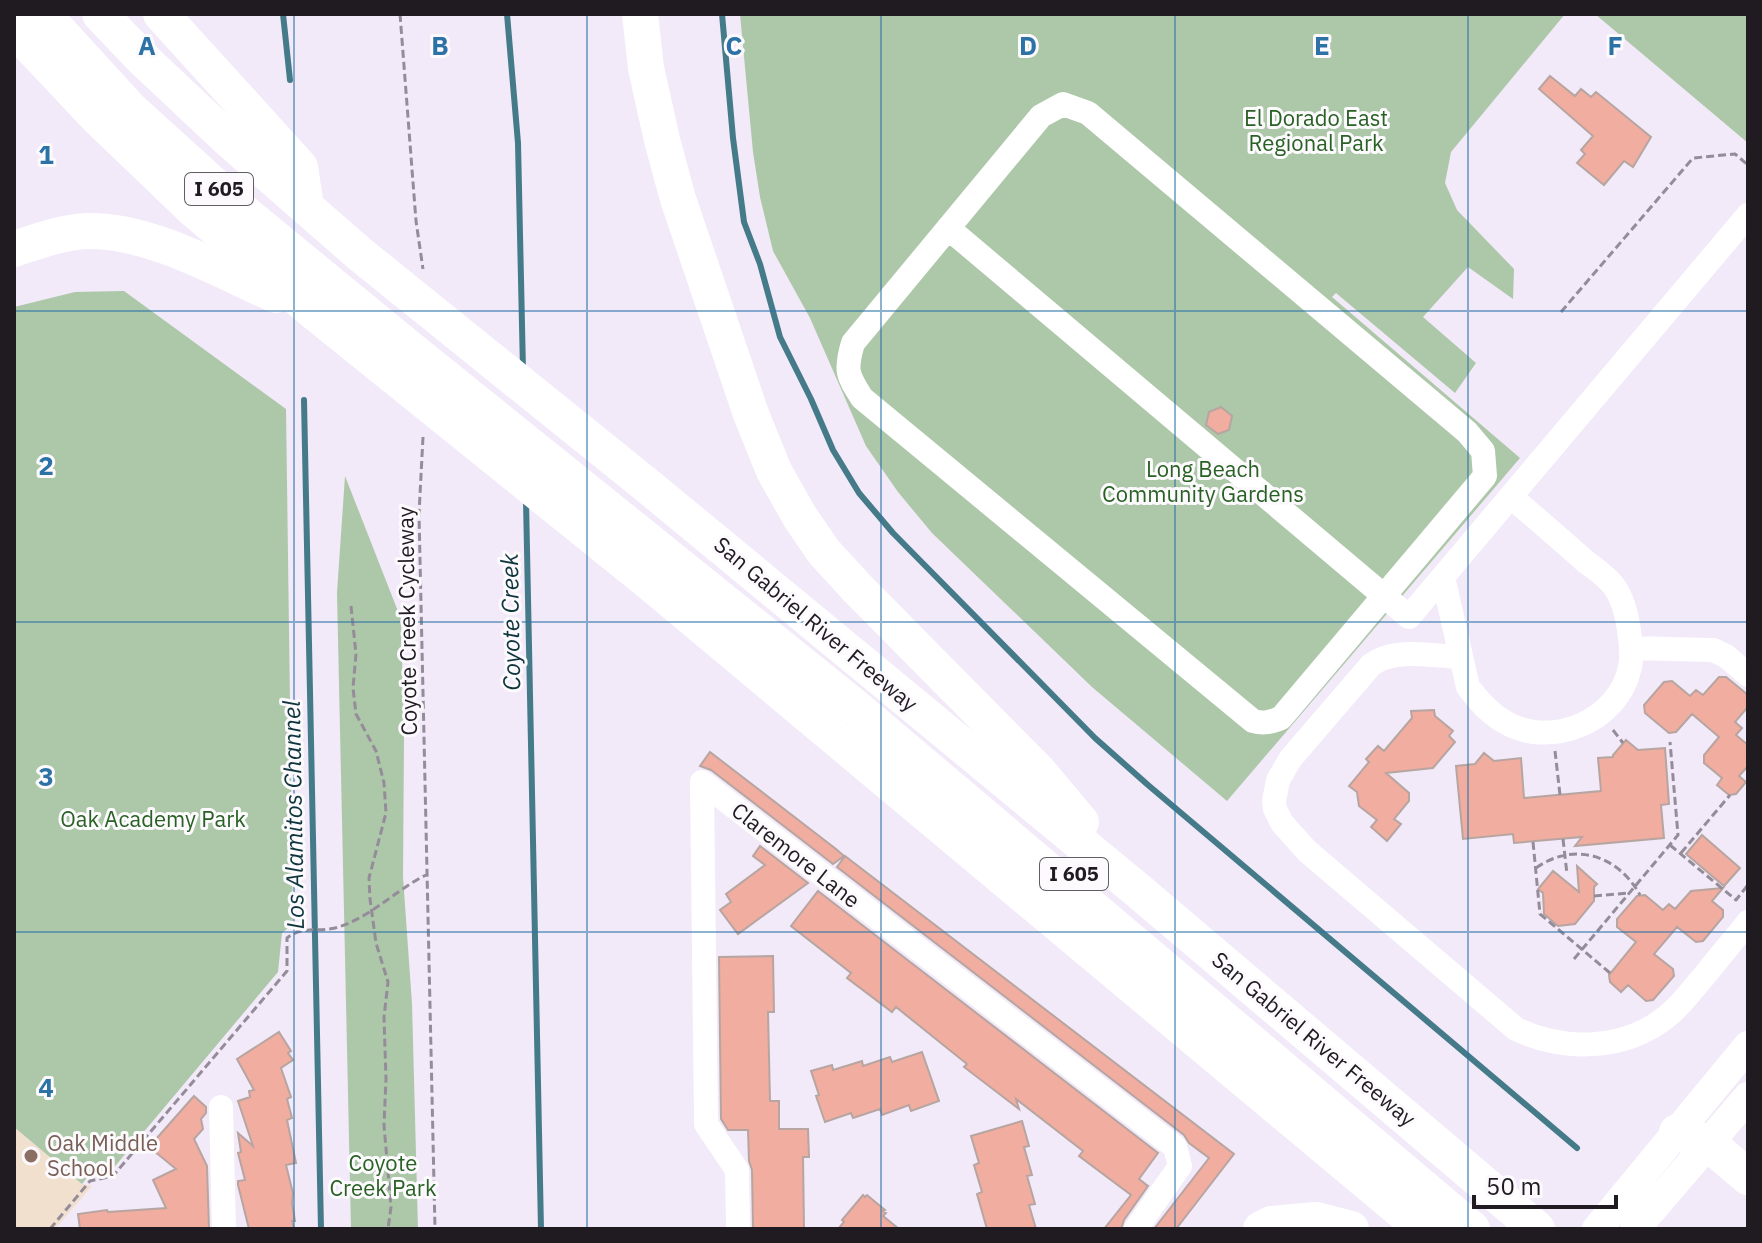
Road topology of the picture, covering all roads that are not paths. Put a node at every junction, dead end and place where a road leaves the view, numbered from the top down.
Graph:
1 (43, 14) edge
2 (100, 14) edge
3 (161, 14) edge
4 (640, 14) edge
5 (14, 29) edge
6 (308, 209) junction
7 (1748, 215) edge
8 (948, 228) junction
9 (14, 249) edge
10 (354, 266) junction
11 (314, 312) junction
12 (1511, 497) junction
13 (650, 532) junction
14 (1443, 577) junction
15 (1384, 595) junction
16 (1631, 648) junction
17 (1460, 657) junction
18 (1748, 675) edge
19 (1135, 888) junction
20 (1748, 922) edge
21 (1748, 1046) edge
22 (1748, 1097) edge
23 (221, 1107) dead end
24 (1692, 1138) junction
25 (1748, 1177) edge
26 (1614, 1223) edge
27 (224, 1229) edge
28 (738, 1229) edge
29 (1136, 1229) edge
30 (1261, 1229) edge
31 (1351, 1229) edge
32 (1423, 1229) edge
33 (1472, 1229) edge
34 (1495, 1229) edge
35 (1537, 1229) edge

1 - 13 highway, I 605
2 - 6 highway, San Gabriel River Freeway / I 605
3 - 6 highway
4 - 19 highway
5 - 11 highway, I 605
6 - 10 highway, San Gabriel River Freeway / I 605
7 - 12 street
8 - 15 street
8 - 15 street
8 - 15 street
9 - 11 highway
10 - 13 highway, I 605
10 - 19 highway, San Gabriel River Freeway / I 605
11 - 32 highway, I 605
12 - 14 street
12 - 16 street
13 - 33 highway, I 605
13 - 34 highway, I 605
14 - 15 street
14 - 17 street
16 - 17 street
16 - 18 street
17 - 20 street
19 - 35 highway, San Gabriel River Freeway / I 605
21 - 24 main road
22 - 24 main road
23 - 27 street
24 - 25 highway
24 - 26 main road
28 - 29 street, Claremore Lane
30 - 31 highway

